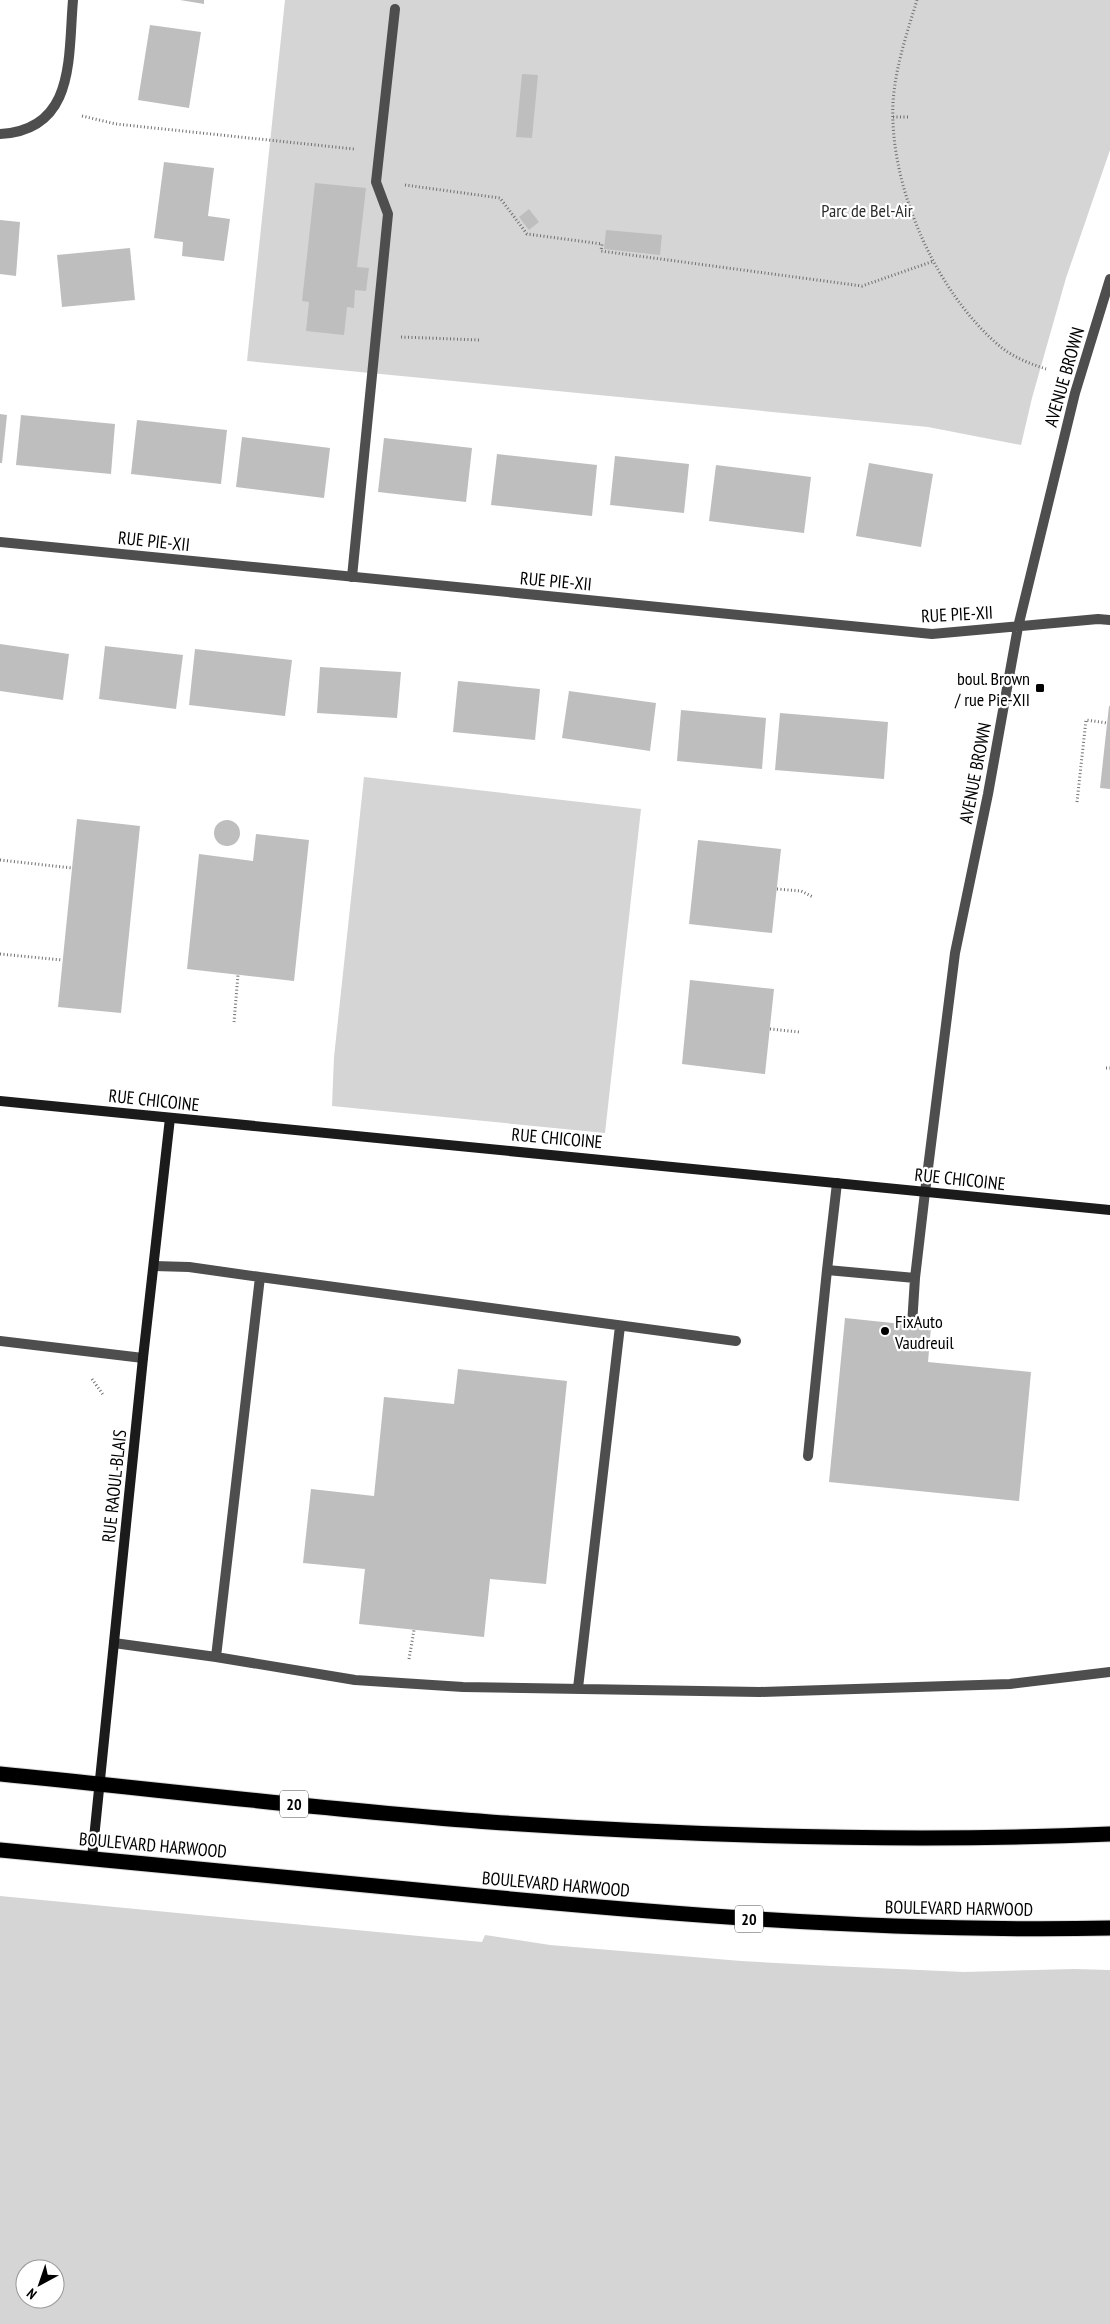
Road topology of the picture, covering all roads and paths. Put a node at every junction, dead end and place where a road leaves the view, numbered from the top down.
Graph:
1 (73, 0) edge
2 (918, 0) edge
3 (395, 9) dead end
4 (82, 116) dead end
5 (893, 117) junction
6 (910, 117) dead end
7 (0, 134) edge
8 (380, 152) junction
9 (376, 182) junction
10 (934, 262) junction
11 (1110, 279) edge
12 (377, 336) junction
13 (480, 340) dead end
14 (1046, 370) dead end
15 (0, 542) edge
16 (352, 578) junction
17 (1110, 620) edge
18 (1018, 627) junction
19 (1107, 723) dead end
20 (1077, 802) dead end
21 (0, 860) edge
22 (72, 868) dead end
23 (777, 890) dead end
24 (813, 897) dead end
25 (0, 954) edge
26 (62, 960) dead end
27 (238, 975) dead end
28 (234, 1022) dead end
29 (770, 1029) dead end
30 (799, 1032) dead end
31 (0, 1101) edge
32 (170, 1118) junction
33 (836, 1183) junction
34 (925, 1192) junction
35 (1110, 1210) edge
36 (154, 1266) junction
37 (827, 1270) junction
38 (260, 1277) junction
39 (915, 1278) junction
40 (912, 1325) dead end
41 (620, 1326) junction
42 (0, 1341) edge
43 (736, 1341) dead end
44 (143, 1358) junction
45 (87, 1374) dead end
46 (104, 1396) dead end
47 (808, 1456) dead end
48 (114, 1644) junction
49 (216, 1656) junction
50 (1110, 1672) edge
51 (578, 1688) junction
52 (0, 1774) edge
53 (100, 1785) junction
54 (1110, 1834) edge
55 (0, 1850) edge
56 (92, 1858) junction
57 (1110, 1928) edge

1 - 7 street
2 - 5 path
3 - 8 street
4 - 8 path
5 - 6 path
5 - 10 path
8 - 9 street
9 - 10 path
9 - 12 street
10 - 14 path
11 - 18 street, AVENUE BROWN
12 - 13 path
12 - 16 street
15 - 16 street, RUE PIE-XII
16 - 18 street, RUE PIE-XII
17 - 18 street, RUE PIE-XII
18 - 34 street, AVENUE BROWN
19 - 20 path
21 - 22 path
23 - 24 path
25 - 26 path
27 - 28 path
29 - 30 path
31 - 32 street, RUE CHICOINE
32 - 33 street, RUE CHICOINE
32 - 36 street, RUE RAOUL-BLAIS
33 - 34 street, RUE CHICOINE
33 - 37 street
34 - 35 street, RUE CHICOINE
34 - 39 street, AVENUE BROWN
36 - 38 street
36 - 44 street, RUE RAOUL-BLAIS
37 - 39 street
37 - 47 street
38 - 41 street
38 - 49 street
39 - 40 street, AVENUE BROWN
41 - 43 street
41 - 51 street
42 - 44 street
44 - 48 street, RUE RAOUL-BLAIS
45 - 46 path
48 - 49 street
48 - 53 street, RUE RAOUL-BLAIS
49 - 51 street
50 - 51 street
52 - 53 highway, 20
53 - 54 highway, 20
53 - 56 street, RUE RAOUL-BLAIS
55 - 56 highway, BOULEVARD HARWOOD / 20
56 - 57 highway, BOULEVARD HARWOOD / 20

